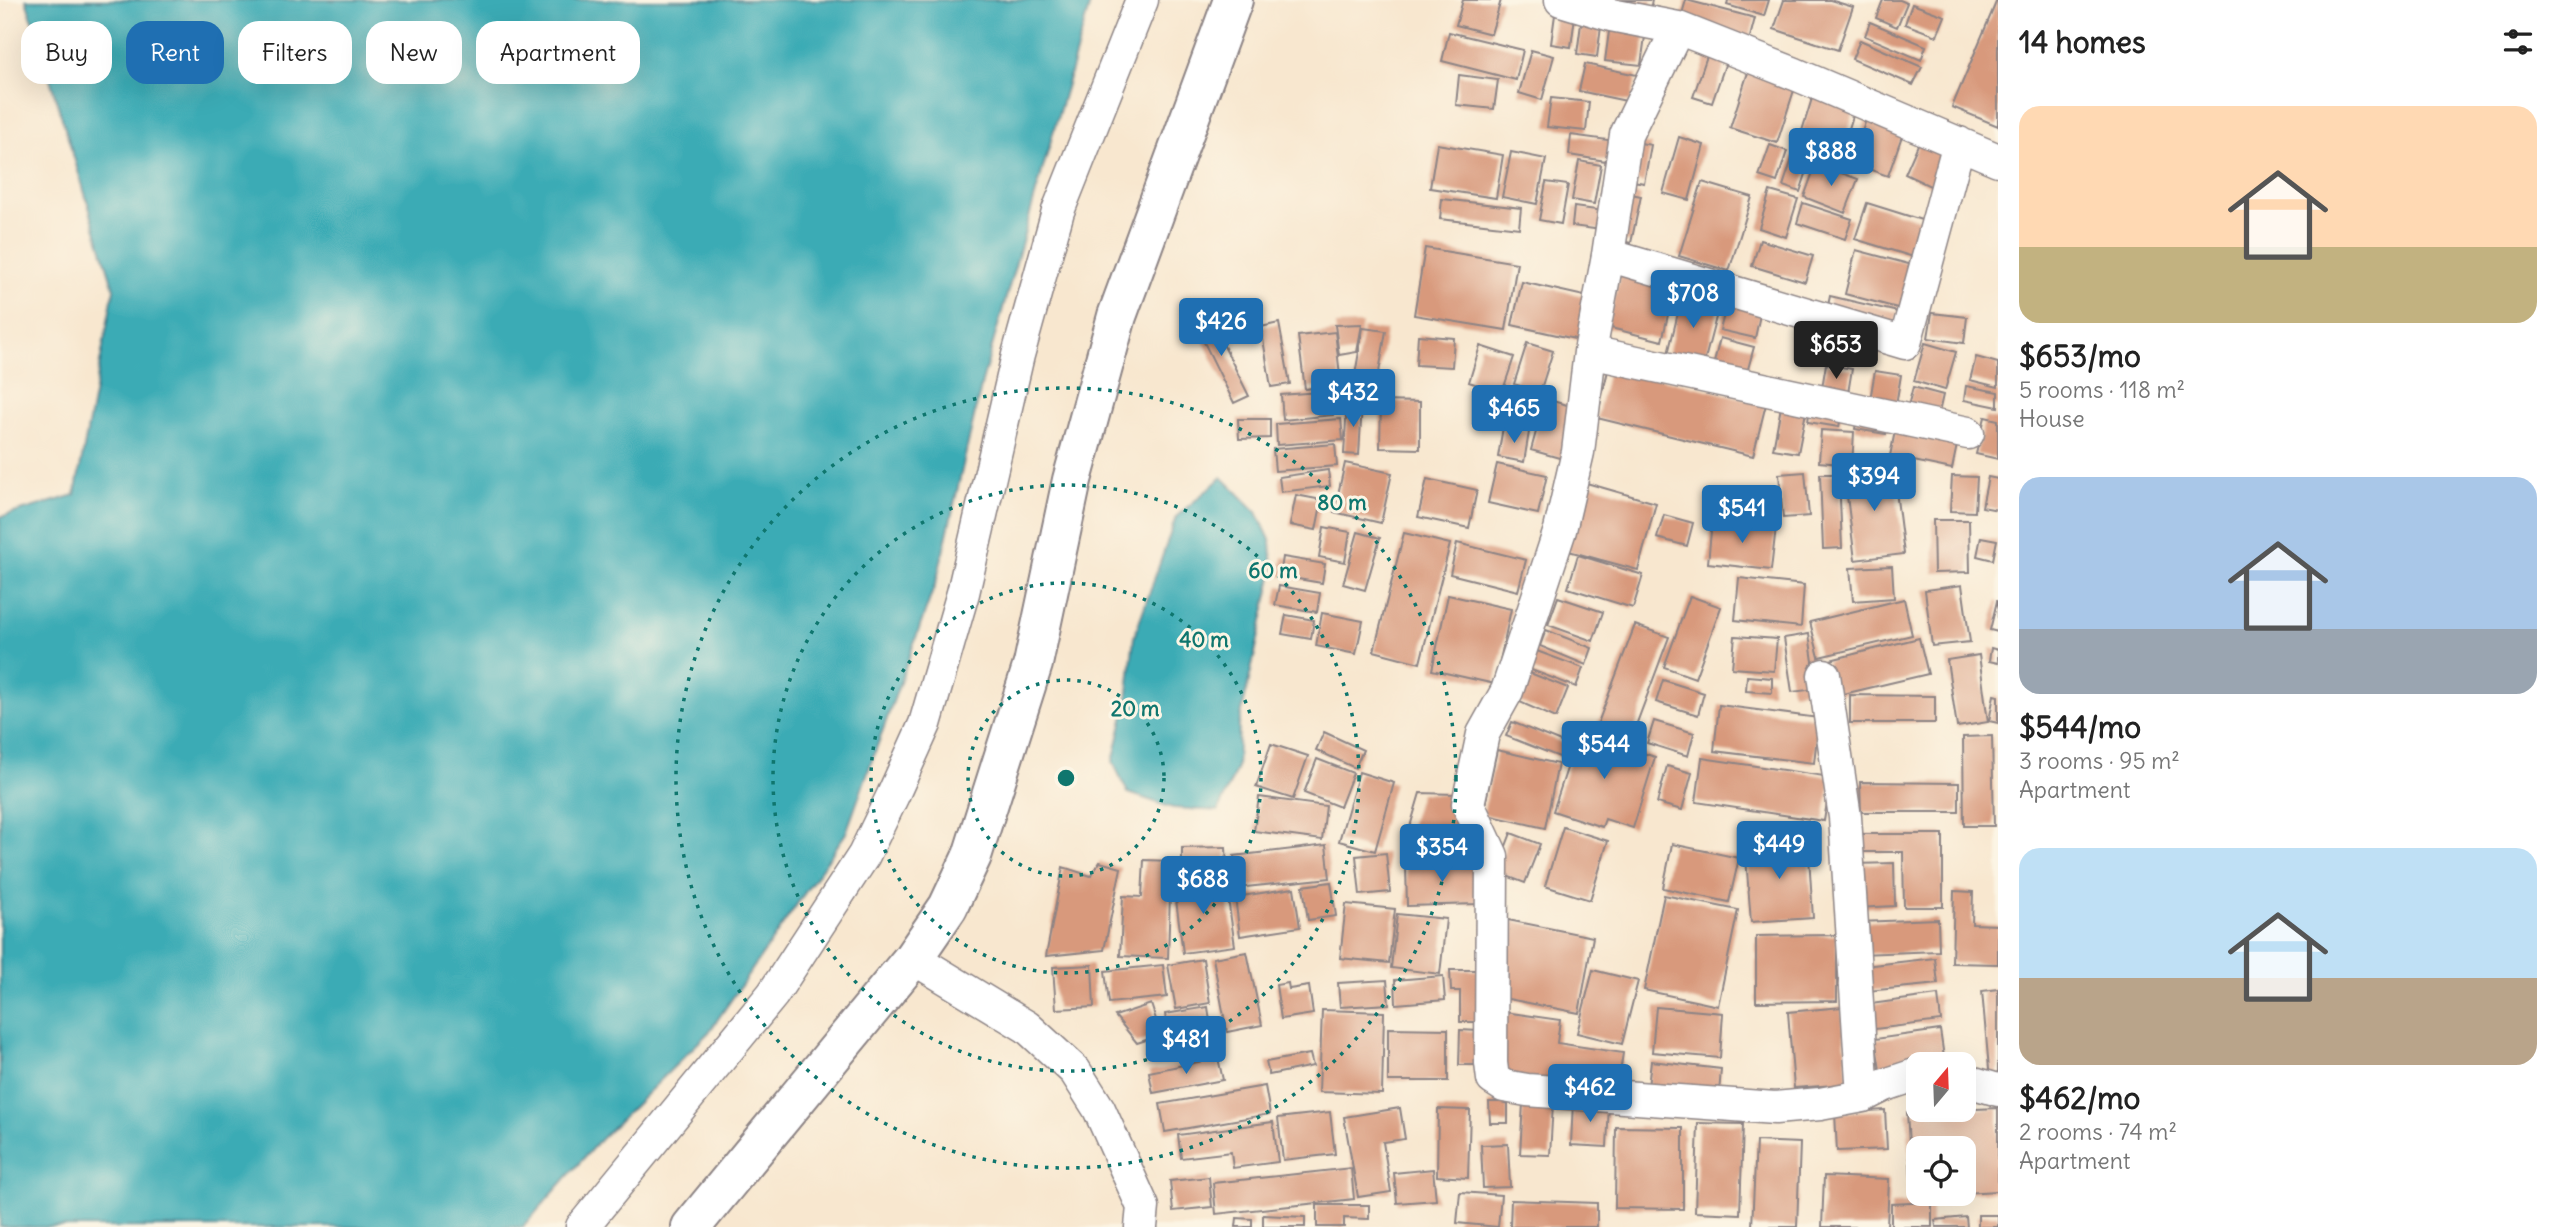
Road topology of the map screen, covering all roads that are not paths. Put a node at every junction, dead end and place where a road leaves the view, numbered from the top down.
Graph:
1 (1142, 0) edge
2 (1233, 0) edge
3 (1562, 0) edge
4 (1610, 8) edge
5 (1678, 28) junction
6 (1959, 143) junction
7 (1998, 160) edge
8 (1608, 255) junction
9 (1590, 352) junction
10 (1968, 433) dead end
11 (1824, 675) dead end
12 (913, 958) junction
13 (1906, 1078) edge
14 (1976, 1084) edge
15 (1998, 1090) edge
16 (1863, 1096) junction
17 (582, 1227) edge
18 (691, 1227) edge
19 (1141, 1227) edge

1 - 17 street
2 - 12 main road
3 - 4 street
4 - 5 street
5 - 6 street
5 - 8 street
6 - 7 street
6 - 8 street
8 - 9 street
9 - 10 street
9 - 16 street
11 - 16 street
12 - 18 main road
12 - 19 street
13 - 16 street
14 - 15 street

